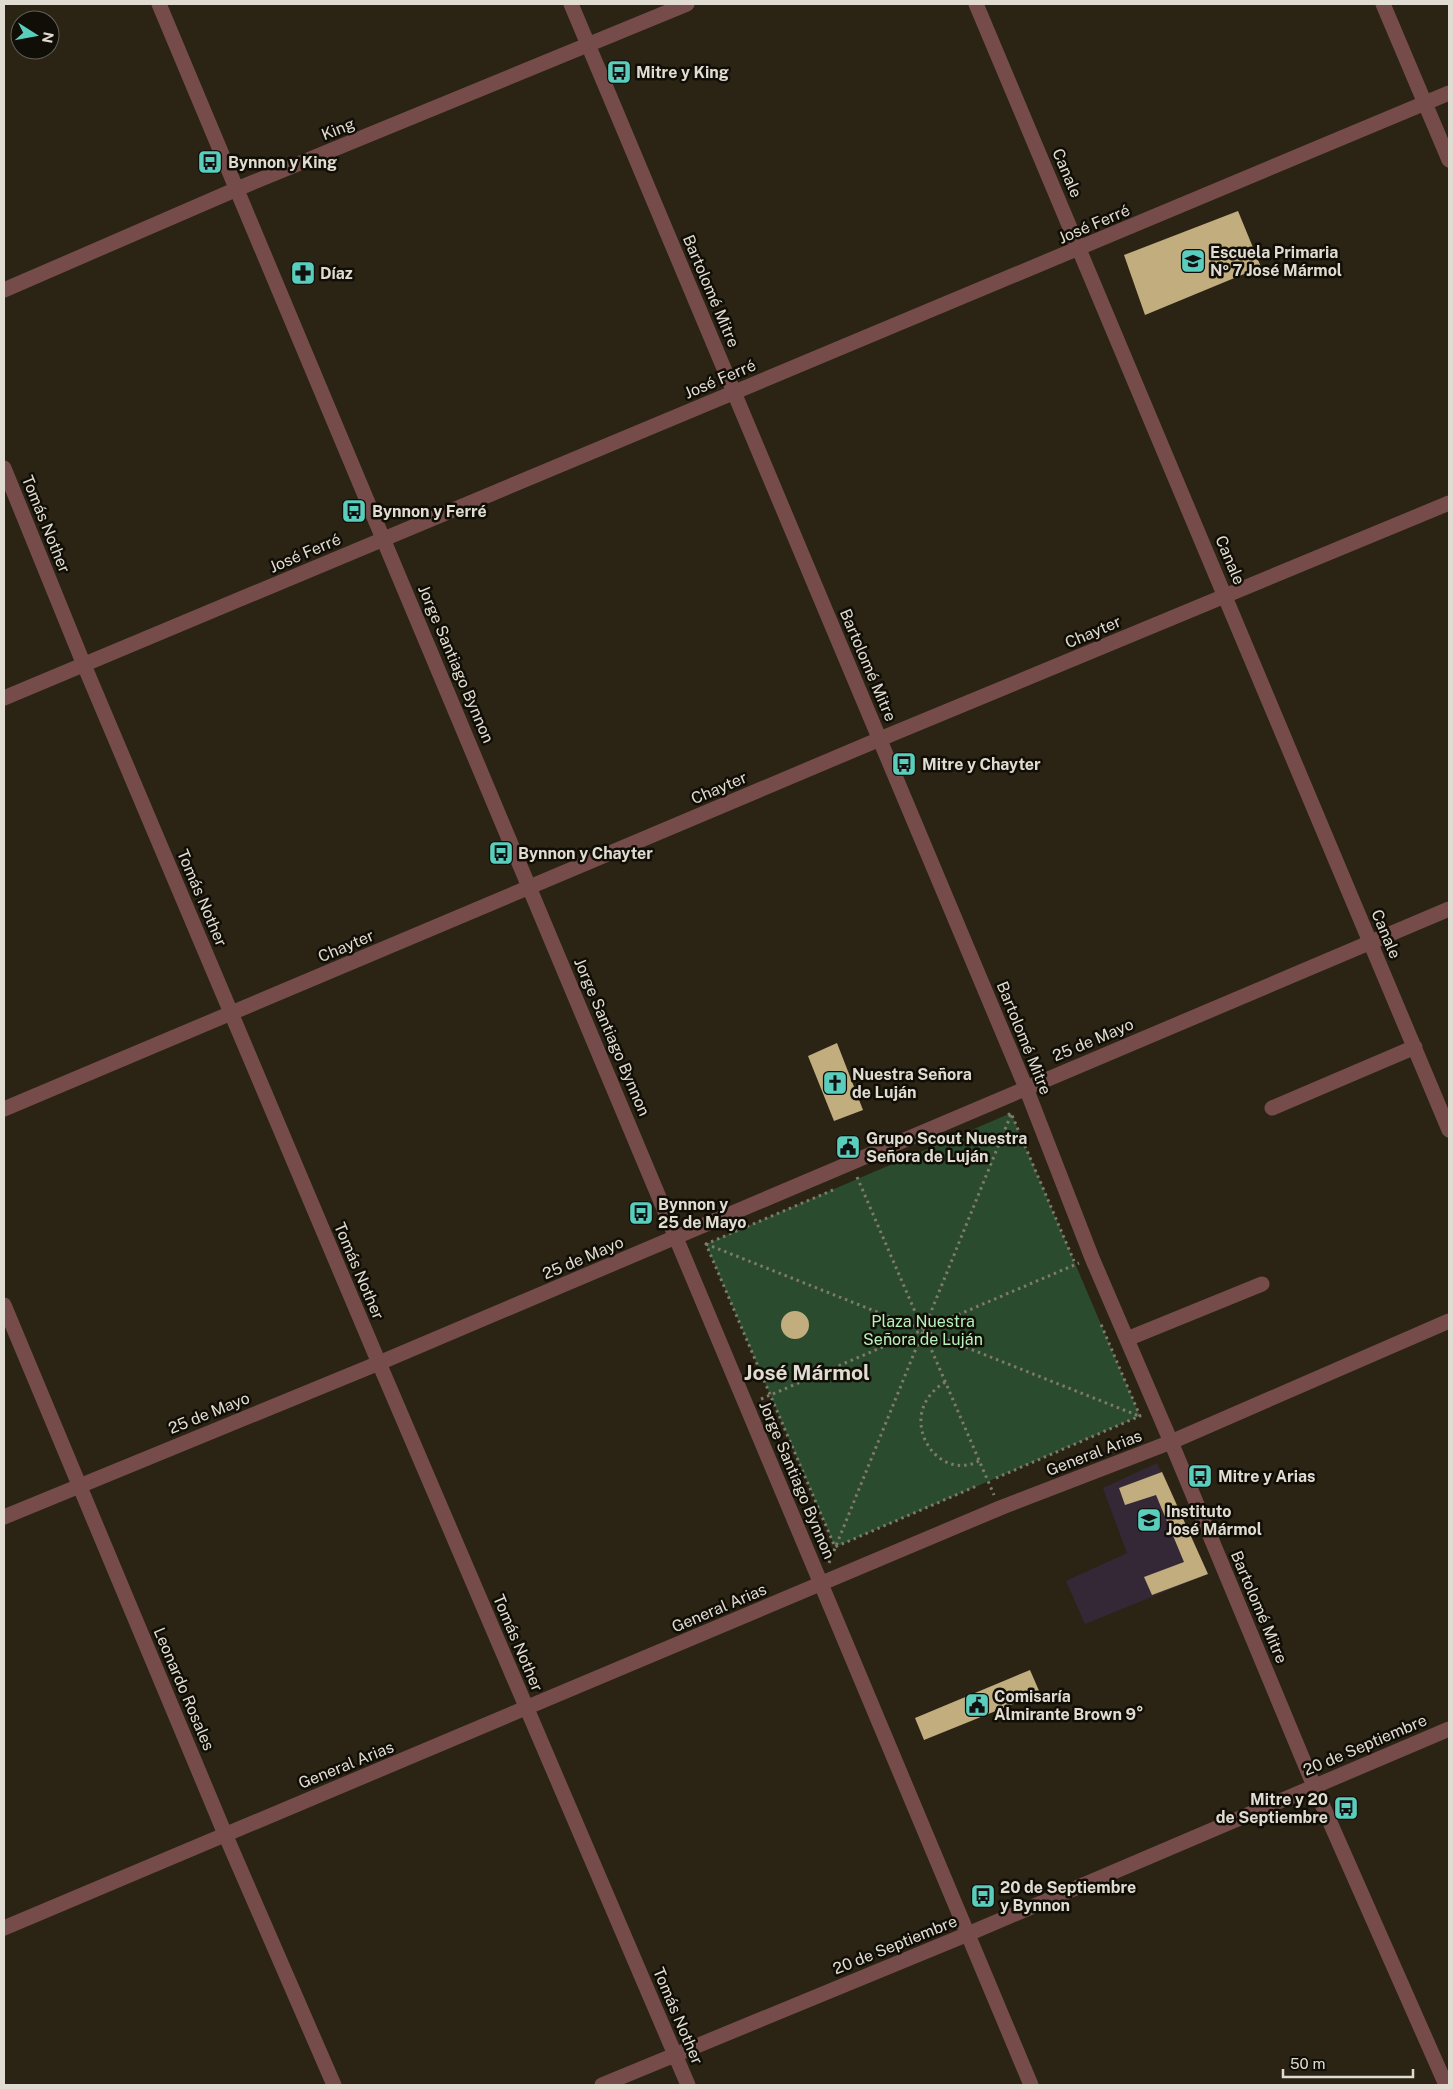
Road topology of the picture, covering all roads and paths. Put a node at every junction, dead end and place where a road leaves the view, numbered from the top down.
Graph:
1 (159, 4) edge
2 (571, 4) edge
3 (687, 4) edge
4 (976, 4) edge
5 (1383, 4) edge
6 (588, 44) junction
7 (1449, 93) edge
8 (1425, 103) junction
9 (1449, 160) edge
10 (237, 189) junction
11 (1081, 248) junction
12 (4, 290) edge
13 (734, 392) junction
14 (4, 468) edge
15 (1449, 503) edge
16 (384, 539) junction
17 (1225, 595) junction
18 (84, 665) junction
19 (4, 698) edge
20 (880, 739) junction
21 (530, 887) junction
22 (1449, 909) edge
23 (1370, 941) junction
24 (231, 1014) junction
25 (1415, 1047) junction
26 (1026, 1088) junction
27 (1272, 1108) dead end
28 (4, 1110) edge
29 (1011, 1113) junction
30 (1002, 1117) dead end
31 (1449, 1130) edge
32 (852, 1162) junction
33 (867, 1175) dead end
34 (858, 1179) junction
35 (849, 1183) dead end
36 (840, 1187) dead end
37 (676, 1237) junction
38 (706, 1244) junction
39 (1092, 1258) junction
40 (1076, 1265) junction
41 (1262, 1284) dead end
42 (4, 1305) edge
43 (1098, 1318) dead end
44 (1449, 1321) edge
45 (923, 1330) junction
46 (1126, 1339) junction
47 (379, 1363) junction
48 (945, 1382) junction
49 (770, 1395) junction
50 (746, 1405) junction
51 (1140, 1416) junction
52 (1163, 1424) junction
53 (1171, 1442) junction
54 (979, 1461) junction
55 (996, 1478) dead end
56 (80, 1485) junction
57 (979, 1485) dead end
58 (1000, 1508) junction
59 (4, 1517) edge
60 (834, 1547) junction
61 (822, 1583) junction
62 (527, 1709) junction
63 (1449, 1729) edge
64 (1314, 1786) junction
65 (225, 1834) junction
66 (4, 1928) edge
67 (968, 1934) junction
68 (676, 2054) junction
69 (334, 2085) edge
70 (602, 2085) edge
71 (688, 2085) edge
72 (1031, 2085) edge
73 (1446, 2085) edge

1 - 10 street, Jorge Santiago Bynnon
2 - 6 street, Bartolomé Mitre
3 - 6 street, King
4 - 11 street, Canale
5 - 8 street
6 - 10 street, King
6 - 13 street, Bartolomé Mitre
7 - 8 street, José Ferré
8 - 9 street
8 - 11 street, José Ferré
10 - 12 street, King
10 - 16 street, Jorge Santiago Bynnon
11 - 13 street, José Ferré
11 - 17 street, Canale
13 - 16 street, José Ferré
13 - 20 street, Bartolomé Mitre
14 - 18 street, Tomás Nother
15 - 17 street, Chayter
16 - 18 street, José Ferré
16 - 21 street, Jorge Santiago Bynnon
17 - 20 street, Chayter
17 - 23 street, Canale
18 - 19 street, José Ferré
18 - 24 street, Tomás Nother
20 - 21 street, Chayter
20 - 26 street, Bartolomé Mitre
21 - 24 street, Chayter
21 - 37 street, Jorge Santiago Bynnon
22 - 23 street, 25 de Mayo
23 - 25 street, Canale
23 - 26 street, 25 de Mayo
24 - 28 street, Chayter
24 - 47 street, Tomás Nother
25 - 27 street
25 - 31 street, Canale
26 - 29 path
26 - 32 street, 25 de Mayo
26 - 39 street, Bartolomé Mitre
29 - 30 path
29 - 40 path
29 - 45 path
32 - 34 path
32 - 37 street, 25 de Mayo
33 - 34 path
34 - 35 path
34 - 45 path
36 - 38 path
37 - 38 path
37 - 47 street, 25 de Mayo
37 - 50 street, Jorge Santiago Bynnon
38 - 45 path
38 - 49 path
39 - 40 path
39 - 46 street, Bartolomé Mitre
40 - 45 path
41 - 46 street
42 - 56 street, Leonardo Rosales
43 - 51 path
44 - 53 street, General Arias
45 - 48 path
45 - 49 path
45 - 51 path
45 - 60 path
46 - 52 street, Bartolomé Mitre
47 - 56 street, 25 de Mayo
47 - 62 street, Tomás Nother
48 - 54 path
48 - 54 path
49 - 50 path
49 - 60 path
50 - 61 street, Jorge Santiago Bynnon
51 - 52 path
51 - 55 path
52 - 53 street, Bartolomé Mitre
53 - 58 street, General Arias
53 - 64 street, Bartolomé Mitre
54 - 58 path
56 - 59 street, 25 de Mayo
56 - 65 street, Leonardo Rosales
57 - 60 path
58 - 61 street, General Arias
60 - 61 path
61 - 62 street, General Arias
61 - 67 street, Jorge Santiago Bynnon
62 - 65 street, General Arias
62 - 68 street, Tomás Nother
63 - 64 street, 20 de Septiembre
64 - 67 street, 20 de Septiembre
64 - 73 street, Bartolomé Mitre
65 - 66 street, General Arias
65 - 69 street, Leonardo Rosales
67 - 68 street, 20 de Septiembre
67 - 72 street, Jorge Santiago Bynnon
68 - 70 street, 20 de Septiembre
68 - 71 street, Tomás Nother

